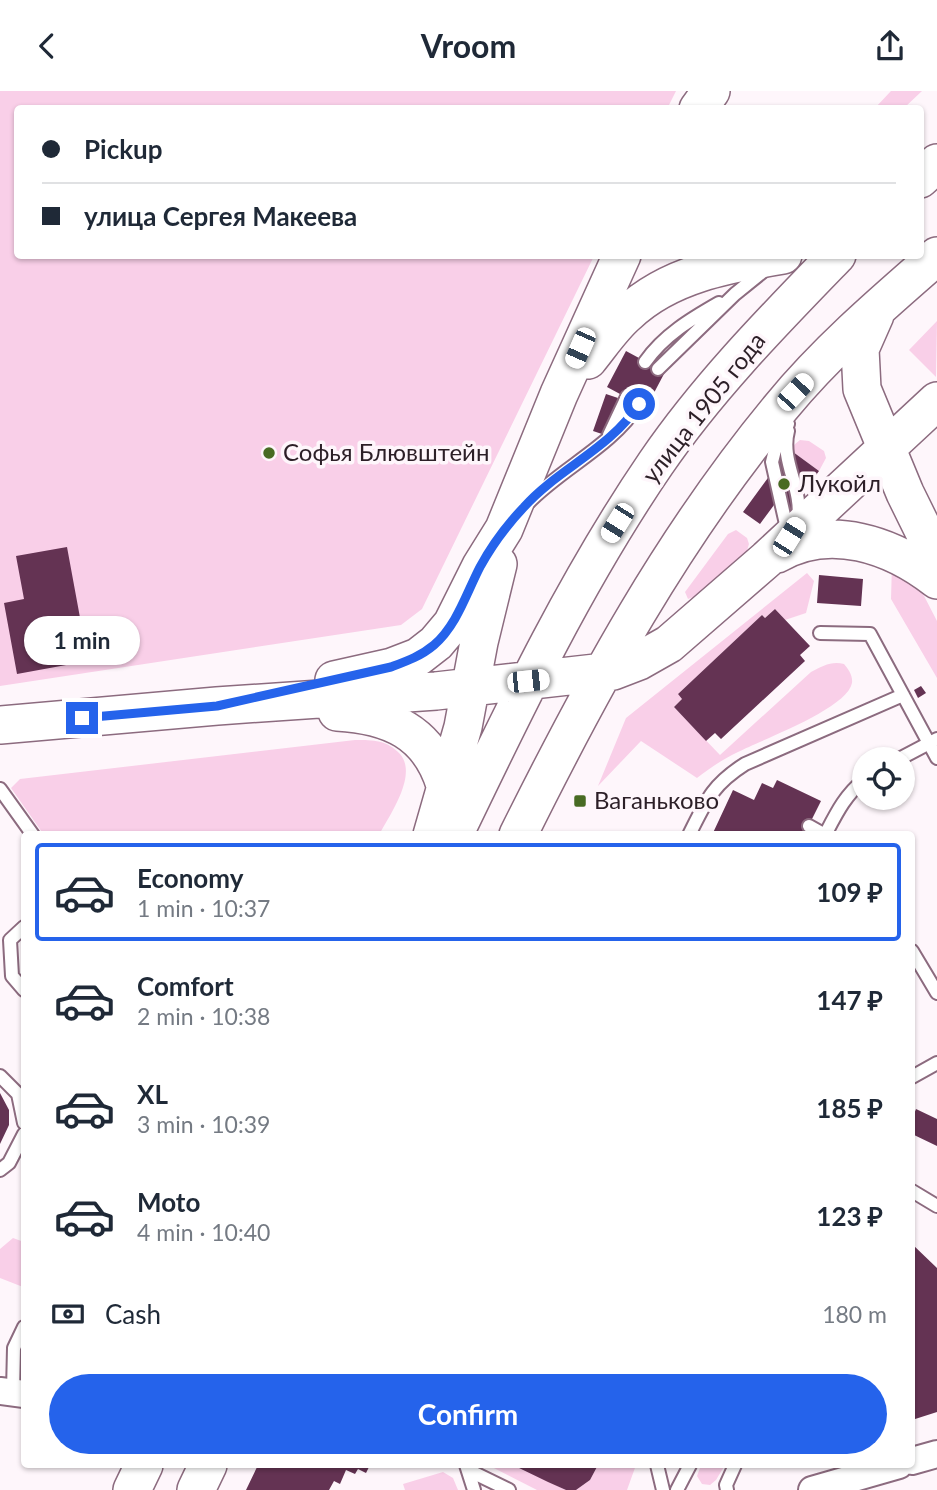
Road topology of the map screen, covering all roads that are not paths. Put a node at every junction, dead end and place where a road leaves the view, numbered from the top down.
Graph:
1 (937, 163) edge
2 (924, 175) edge
3 (937, 256) edge
4 (619, 259) edge
5 (761, 259) edge
6 (779, 259) edge
7 (833, 259) edge
8 (735, 294) junction
9 (878, 308) junction
10 (645, 362) dead end
11 (658, 369) dead end
12 (807, 378) junction
13 (559, 394) junction
14 (633, 400) dead end
15 (937, 401) edge
16 (887, 448) junction
17 (504, 529) junction
18 (778, 548) junction
19 (937, 558) edge
20 (937, 580) edge
21 (820, 633) dead end
22 (601, 673) junction
23 (528, 681) junction
24 (472, 688) junction
25 (903, 695) junction
26 (217, 706) junction
27 (0, 725) edge
28 (933, 741) edge
29 (915, 751) edge
30 (937, 758) edge
31 (445, 785) junction
32 (0, 789) edge
33 (852, 790) edge
34 (809, 826) dead end
35 (30, 831) edge
36 (433, 831) edge
37 (456, 831) edge
38 (521, 831) edge
39 (691, 831) edge
40 (818, 831) edge
41 (827, 831) edge
42 (21, 930) edge
43 (915, 956) edge
44 (21, 987) edge
45 (937, 993) edge
46 (937, 1063) edge
47 (915, 1075) edge
48 (0, 1076) edge
49 (21, 1108) edge
50 (21, 1140) edge
51 (0, 1170) edge
52 (915, 1193) edge
53 (937, 1206) edge
54 (21, 1333) edge
55 (13, 1392) edge
56 (937, 1454) edge
57 (915, 1460) edge
58 (143, 1468) edge
59 (207, 1468) edge
60 (467, 1468) edge
61 (469, 1468) edge
62 (658, 1468) edge
63 (688, 1468) edge
64 (734, 1468) edge
65 (889, 1468) edge
66 (132, 1490) edge
67 (196, 1490) edge
68 (474, 1490) edge
69 (509, 1490) edge
70 (663, 1490) edge
71 (677, 1490) edge
72 (727, 1490) edge
73 (812, 1490) edge

1 - 2 main road
3 - 9 main road
4 - 13 main road
5 - 13 main road
6 - 8 lane
7 - 23 main road, улица 1905 года
8 - 10 lane
8 - 11 lane
9 - 12 main road
9 - 16 main road
12 - 18 lane
12 - 22 main road
13 - 17 main road
14 - 17 lane
15 - 16 main road
16 - 18 main road
16 - 19 main road
17 - 24 main road
17 - 26 main road
18 - 20 main road
18 - 22 main road
21 - 25 lane
22 - 23 main road
22 - 38 main road
23 - 24 main road
23 - 37 main road, улица 1905 года
24 - 26 main road
24 - 31 main road
25 - 28 lane
25 - 39 lane
26 - 27 main road
26 - 31 main road
28 - 29 lane
28 - 30 lane
31 - 36 main road
32 - 35 lane
33 - 41 lane
34 - 40 lane
42 - 44 lane
43 - 45 lane
46 - 47 lane
48 - 49 lane
50 - 51 lane
52 - 53 lane
54 - 55 lane
56 - 57 street
58 - 66 main road
59 - 67 main road
60 - 68 lane
61 - 69 lane
62 - 70 lane
63 - 71 lane
64 - 72 lane
65 - 73 street

